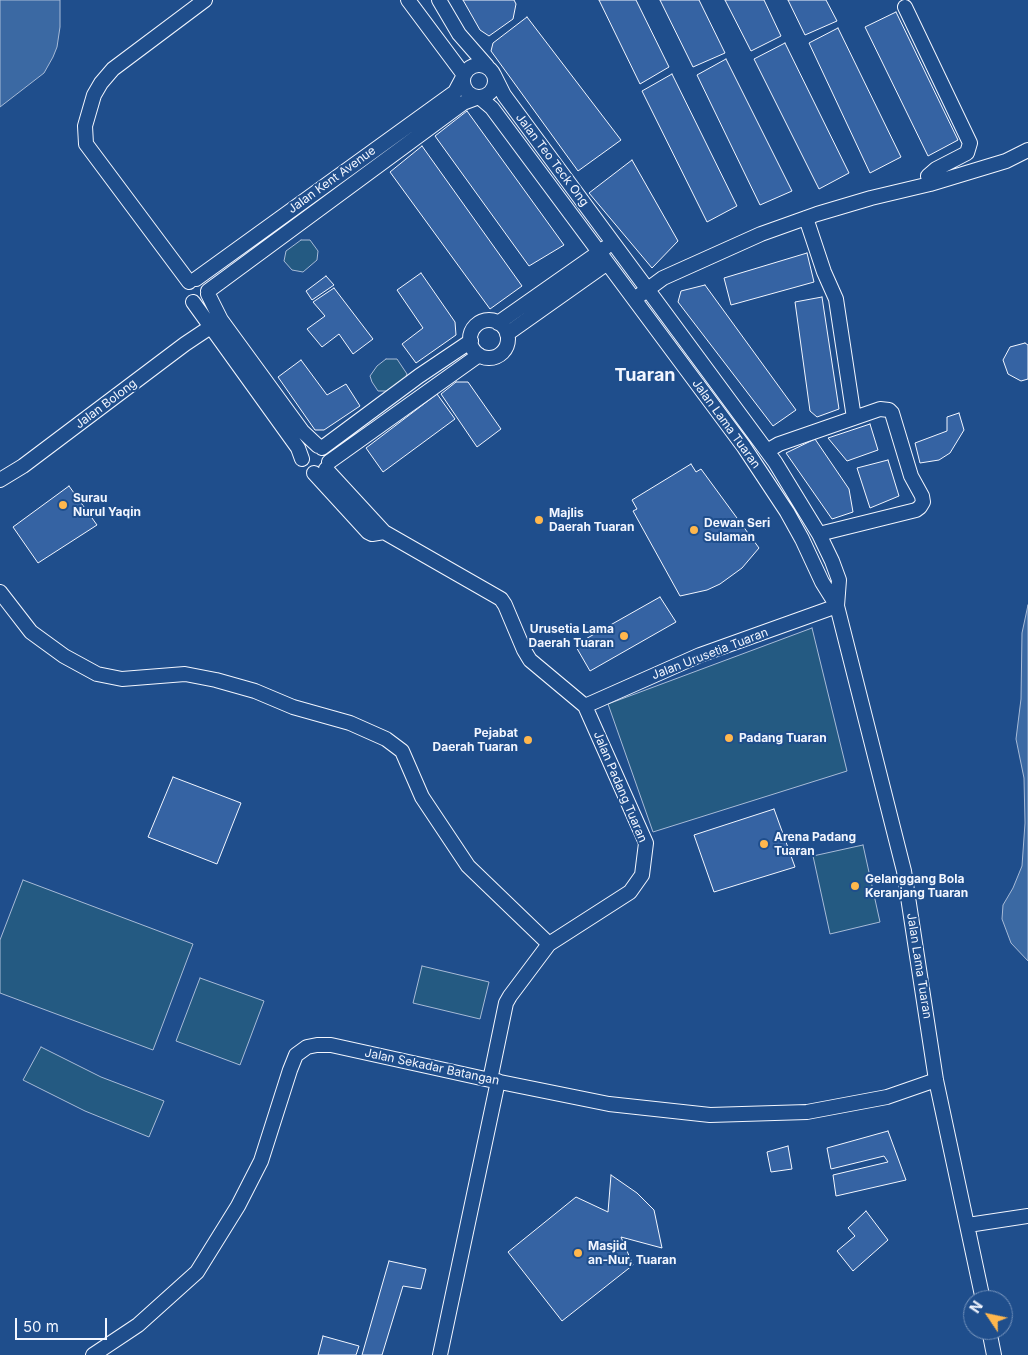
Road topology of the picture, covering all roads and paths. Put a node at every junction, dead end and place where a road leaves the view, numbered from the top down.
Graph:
1 (205, 0) edge
2 (408, 0) edge
3 (439, 0) edge
4 (905, 7) dead end
5 (459, 34) junction
6 (490, 71) junction
7 (465, 74) junction
8 (479, 97) junction
9 (1028, 150) edge
10 (930, 184) junction
11 (806, 218) junction
12 (615, 244) junction
13 (598, 252) junction
14 (606, 264) junction
15 (664, 278) junction
16 (192, 280) junction
17 (648, 290) junction
18 (208, 292) junction
19 (634, 300) junction
20 (196, 306) junction
21 (216, 323) junction
22 (498, 323) junction
23 (507, 334) junction
24 (471, 341) junction
25 (181, 347) junction
26 (227, 348) junction
27 (474, 358) junction
28 (854, 418) junction
29 (320, 447) junction
30 (766, 451) junction
31 (302, 458) junction
32 (323, 468) junction
33 (0, 480) edge
34 (819, 534) junction
35 (0, 592) edge
36 (837, 606) junction
37 (585, 706) junction
38 (549, 944) junction
39 (494, 1080) junction
40 (936, 1080) junction
41 (1028, 1216) edge
42 (968, 1225) junction
43 (981, 1290) edge
44 (991, 1340) edge
45 (94, 1355) edge
46 (440, 1355) edge
47 (994, 1355) edge

1 - 16 street
2 - 7 street
3 - 5 street
4 - 10 street
5 - 6 street, Jalan Teo Teck Ong
5 - 7 street
6 - 7 street
6 - 8 street
6 - 12 street, Jalan Teo Teck Ong
7 - 8 street
7 - 16 street, Jalan Kent Avenue
8 - 13 street, Jalan Teo Teck Ong
8 - 18 street, Jalan Kent Avenue
9 - 10 street
10 - 11 street
11 - 15 street
11 - 28 street
12 - 13 street
12 - 15 street
12 - 17 street, Jalan Lama Tuaran
13 - 14 street, Jalan Lama Tuaran
13 - 22 street
14 - 19 street, Jalan Lama Tuaran
14 - 23 street
15 - 17 street
16 - 18 street
16 - 20 street
17 - 19 street
17 - 30 street, Jalan Lama Tuaran
18 - 20 street
18 - 21 street
19 - 36 street, Jalan Lama Tuaran
20 - 21 street
20 - 25 street
21 - 25 street, Jalan Bolong
21 - 26 street
21 - 29 street
22 - 23 street
22 - 24 street
23 - 27 street
24 - 27 street
24 - 29 street
25 - 26 street
25 - 33 street, Jalan Bolong
26 - 31 street
27 - 32 street
28 - 30 street
28 - 34 street
29 - 31 street
29 - 32 street
30 - 34 street, Jalan Lama Tuaran
31 - 32 street
32 - 37 street, Jalan Padang Tuaran
34 - 36 street, Jalan Lama Tuaran
35 - 38 street
36 - 37 street, Jalan Urusetia Tuaran
36 - 40 street, Jalan Lama Tuaran
37 - 38 street, Jalan Padang Tuaran
38 - 39 street, Jalan Padang Tuaran
39 - 40 street, Jalan Sekadar Batangan
39 - 45 street, Jalan Sekadar Batangan
39 - 46 street, Jalan Padang Tuaran
40 - 42 street, Jalan Lama Tuaran
41 - 42 street
42 - 43 street, Jalan Lama Tuaran
44 - 47 street

